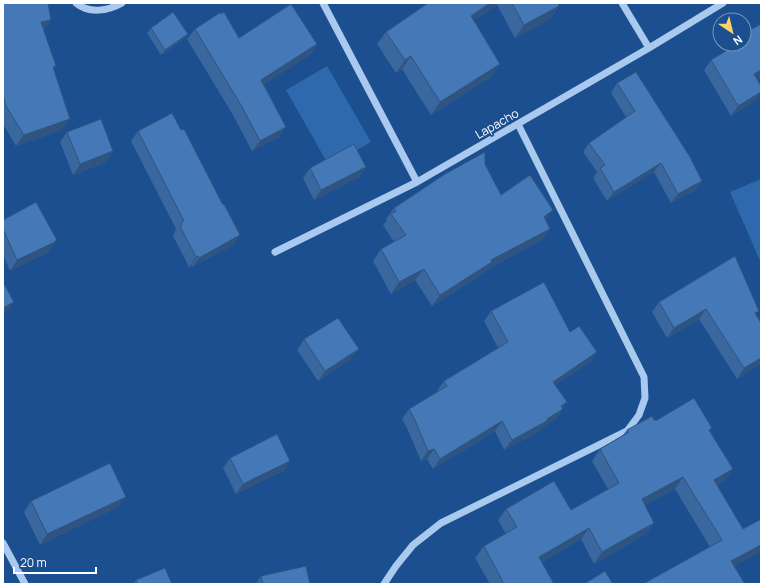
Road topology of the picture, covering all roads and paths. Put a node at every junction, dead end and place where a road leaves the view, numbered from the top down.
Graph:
1 (76, 3) edge
2 (122, 3) edge
3 (323, 3) edge
4 (622, 3) edge
5 (723, 3) edge
6 (649, 48) junction
7 (518, 124) junction
8 (417, 182) junction
9 (275, 252) dead end
10 (3, 543) edge
11 (25, 584) edge
12 (384, 584) edge

1 - 2 street
3 - 8 street
4 - 6 street
5 - 6 street, Lapacho
6 - 7 street, Lapacho
7 - 8 street, Lapacho
7 - 12 street
8 - 9 street, Lapacho
10 - 11 street

